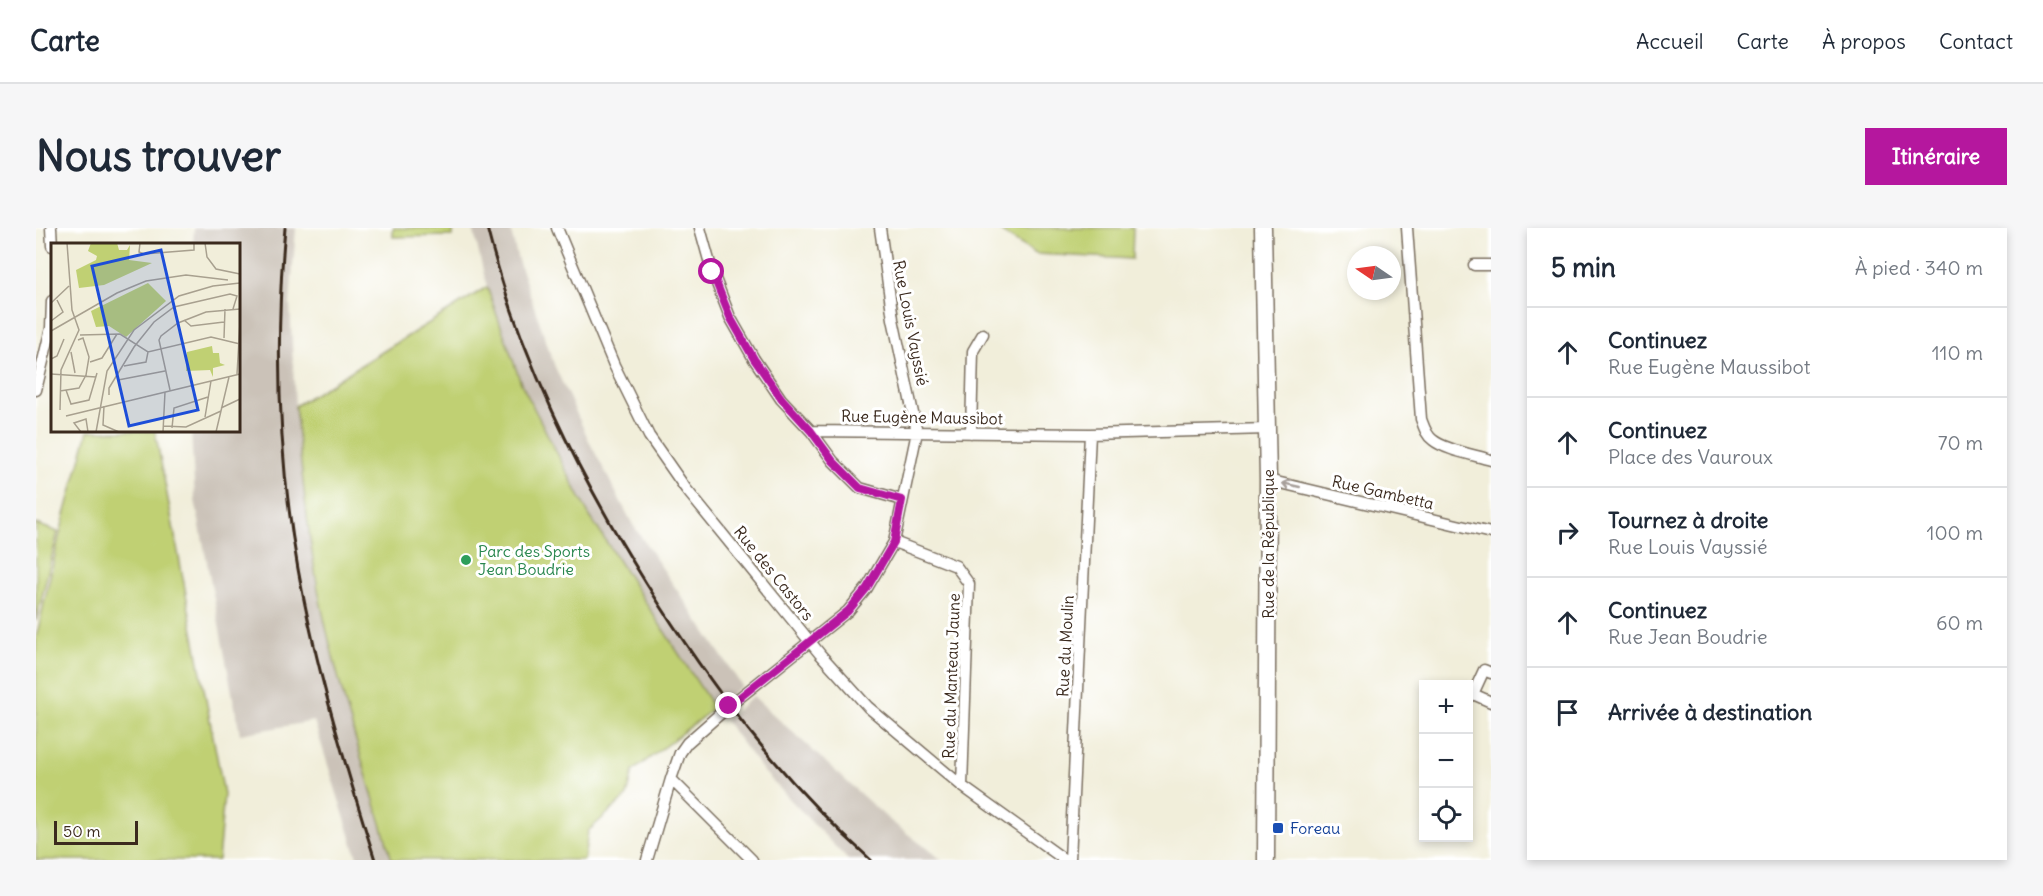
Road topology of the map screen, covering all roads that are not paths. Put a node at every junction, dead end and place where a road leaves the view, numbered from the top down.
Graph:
1 (51, 228) edge
2 (557, 228) edge
3 (700, 228) edge
4 (880, 228) edge
5 (1263, 228) edge
6 (1407, 228) edge
7 (52, 243) edge
8 (1491, 265) edge
9 (1474, 266) dead end
10 (51, 328) edge
11 (983, 334) dead end
12 (36, 390) edge
13 (1267, 429) junction
14 (811, 431) junction
15 (917, 432) junction
16 (971, 433) junction
17 (1090, 434) junction
18 (1491, 460) edge
19 (1268, 480) junction
20 (902, 500) junction
21 (1491, 533) edge
22 (894, 542) junction
23 (811, 642) junction
24 (1491, 673) edge
25 (1491, 702) edge
26 (670, 779) junction
27 (962, 786) junction
28 (647, 860) edge
29 (752, 860) edge
30 (1068, 860) edge
31 (1266, 860) edge

1 - 7 street
2 - 23 street, Rue des Castors
3 - 14 street
4 - 15 street, Rue Louis Vayssié
5 - 13 main road, Rue de la République
6 - 18 street
8 - 9 street
10 - 12 street
11 - 16 street
13 - 17 street, Rue Eugène Maussibot
13 - 19 main road, Rue de la République
14 - 15 street, Rue Eugène Maussibot
14 - 20 street
15 - 16 street, Rue Eugène Maussibot
15 - 20 street, Rue Louis Vayssié
16 - 17 street, Rue Eugène Maussibot
17 - 30 street, Rue du Moulin
21 -> 19 street, Rue Gambetta
19 - 31 main road, Rue de la République
20 - 22 street, Rue Louis Vayssié
22 - 23 street, Rue Louis Vayssié
22 - 27 street, Rue du Manteau Jaune
23 - 26 street, Rue Louis Vayssié
23 - 27 street, Rue des Castors
24 - 25 street
26 - 28 street, Rue Louis Vayssié
26 - 29 street
27 - 30 street, Rue des Castors

